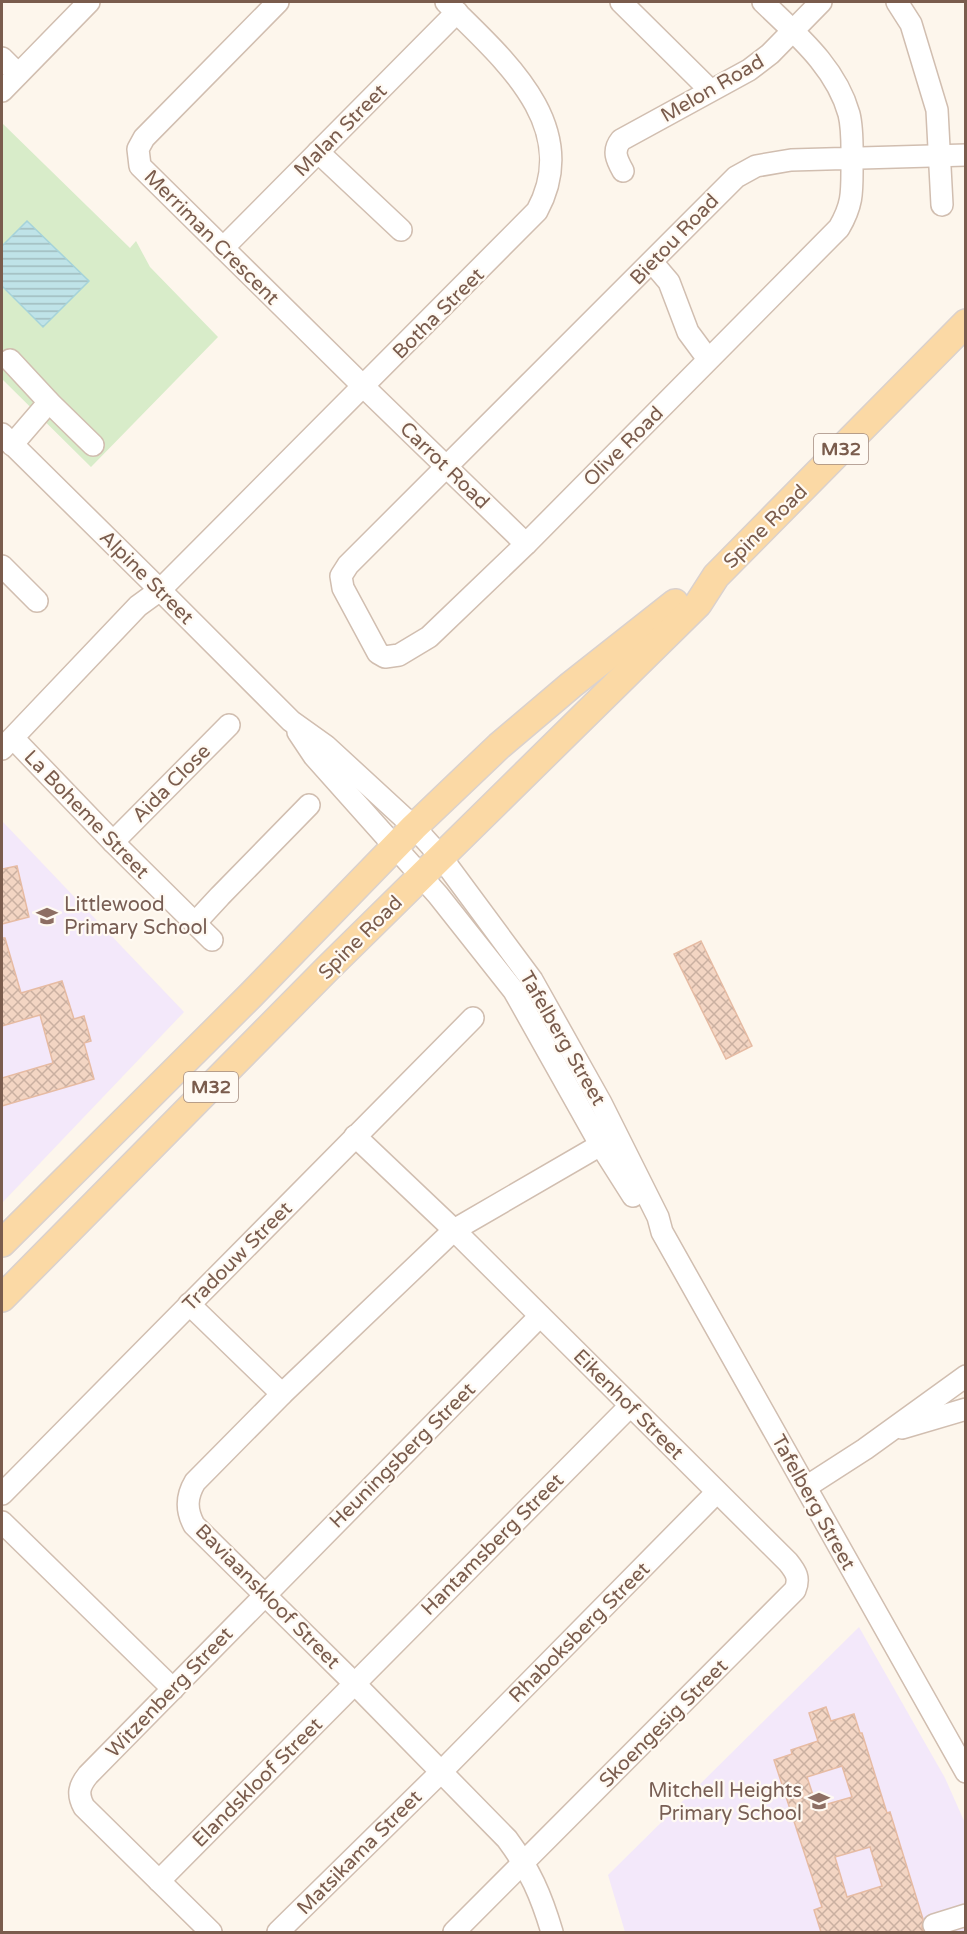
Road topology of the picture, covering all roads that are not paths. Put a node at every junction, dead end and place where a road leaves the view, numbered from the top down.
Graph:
1 (89, 2) edge
2 (278, 2) edge
3 (621, 2) edge
4 (763, 2) edge
5 (821, 2) edge
6 (897, 2) edge
7 (451, 7) edge
8 (792, 31) junction
9 (2, 58) edge
10 (18, 74) junction
11 (710, 90) junction
12 (2, 91) edge
13 (318, 152) junction
14 (966, 154) edge
15 (940, 155) junction
16 (852, 157) junction
17 (623, 171) dead end
18 (942, 205) dead end
19 (400, 230) dead end
20 (223, 248) junction
21 (652, 262) junction
22 (966, 322) edge
23 (708, 359) junction
24 (10, 360) dead end
25 (364, 387) junction
26 (49, 402) junction
27 (7, 439) edge
28 (93, 445) dead end
29 (446, 466) junction
30 (526, 544) junction
31 (3, 570) edge
32 (716, 576) junction
33 (160, 590) junction
34 (37, 601) dead end
35 (291, 721) junction
36 (228, 725) dead end
37 (7, 743) edge
38 (309, 805) dead end
39 (414, 827) junction
40 (113, 842) junction
41 (395, 848) junction
42 (441, 857) junction
43 (421, 876) junction
44 (195, 923) junction
45 (212, 940) dead end
46 (473, 1018) dead end
47 (356, 1136) junction
48 (608, 1140) junction
49 (454, 1230) junction
50 (2, 1243) edge
51 (2, 1298) edge
52 (189, 1304) junction
53 (540, 1316) junction
54 (966, 1376) edge
55 (282, 1394) junction
56 (630, 1406) junction
57 (966, 1409) edge
58 (887, 1432) junction
59 (806, 1487) junction
60 (717, 1492) junction
61 (2, 1494) edge
62 (2, 1522) edge
63 (799, 1581) joint
64 (264, 1594) junction
65 (354, 1683) junction
66 (173, 1689) junction
67 (441, 1772) junction
68 (966, 1772) edge
69 (525, 1862) junction
70 (159, 1881) junction
71 (966, 1915) edge
72 (934, 1925) dead end
73 (211, 1932) edge
74 (278, 1932) edge
75 (454, 1932) edge
76 (552, 1932) edge

1 - 10 street
2 - 20 street, Merriman Crescent
3 - 11 street
4 - 8 street, Olive Road
5 - 8 street, Melon Road
6 - 15 street
7 - 13 street, Malan Street
7 - 25 street, Botha Street
8 - 11 street, Melon Road
8 - 16 street, Olive Road
9 - 10 street
10 - 12 street
11 - 17 street, Melon Road
13 - 19 street
13 - 20 street, Malan Street
14 - 15 street, Bietou Road
15 - 16 street, Bietou Road
15 - 18 street
16 - 21 street, Bietou Road
16 - 23 street, Olive Road
20 - 25 street, Merriman Crescent
21 - 23 street
21 - 29 street, Bietou Road
22 - 32 main road, Spine Road / M32
23 - 30 street, Olive Road
24 - 26 street
25 - 29 street, Carrot Road
25 - 33 street, Botha Street
26 - 27 street
26 - 28 street
27 - 33 street, Alpine Street
29 - 30 street, Carrot Road
29 - 30 street, Olive Road
31 - 34 street
32 - 39 main road, Spine Road / M32
32 - 42 main road, Spine Road / M32
33 - 35 street, Alpine Street
33 - 37 street, Botha Street
35 - 39 street, Alpine Street
35 - 41 street, Alpine Street
36 - 40 street, Aida Close
37 - 40 street, La Boheme Street
38 - 44 street
39 - 41 main road, Spine Road / M32
39 - 42 street, Tafelberg Street
40 - 44 street, La Boheme Street
41 - 43 street, Tafelberg Street
41 - 50 main road, Spine Road / M32
42 - 43 main road, Spine Road / M32
42 - 48 street, Tafelberg Street
43 - 48 street, Tafelberg Street
43 - 51 main road, Spine Road / M32
44 - 45 street, La Boheme Street
46 - 47 street, Tradouw Street
47 - 49 street, Eikenhof Street
47 - 52 street, Tradouw Street
48 - 49 street, Baviaanskloof Street
48 - 59 street, Tafelberg Street
49 - 53 street, Eikenhof Street
49 - 55 street, Baviaanskloof Street
52 - 55 street
52 - 61 street, Tradouw Street
53 - 56 street, Eikenhof Street
53 - 64 street, Heuningsberg Street
54 - 58 street
55 - 64 street, Baviaanskloof Street
56 - 60 street, Eikenhof Street
56 - 65 street, Hantamsberg Street
57 - 58 street
58 - 59 street
59 - 68 street, Tafelberg Street
60 - 63 street, Eikenhof Street
60 - 67 street, Rhaboksberg Street
62 - 66 street
63 - 69 street, Skoengesig Street
64 - 65 street, Baviaanskloof Street
64 - 66 street, Witzenberg Street
65 - 67 street, Baviaanskloof Street
65 - 70 street, Elandskloof Street
66 - 70 street, Witzenberg Street
67 - 69 street, Baviaanskloof Street
67 - 74 street, Matsikama Street
69 - 75 street, Skoengesig Street
69 - 76 street, Baviaanskloof Street
70 - 73 street
71 - 72 street

